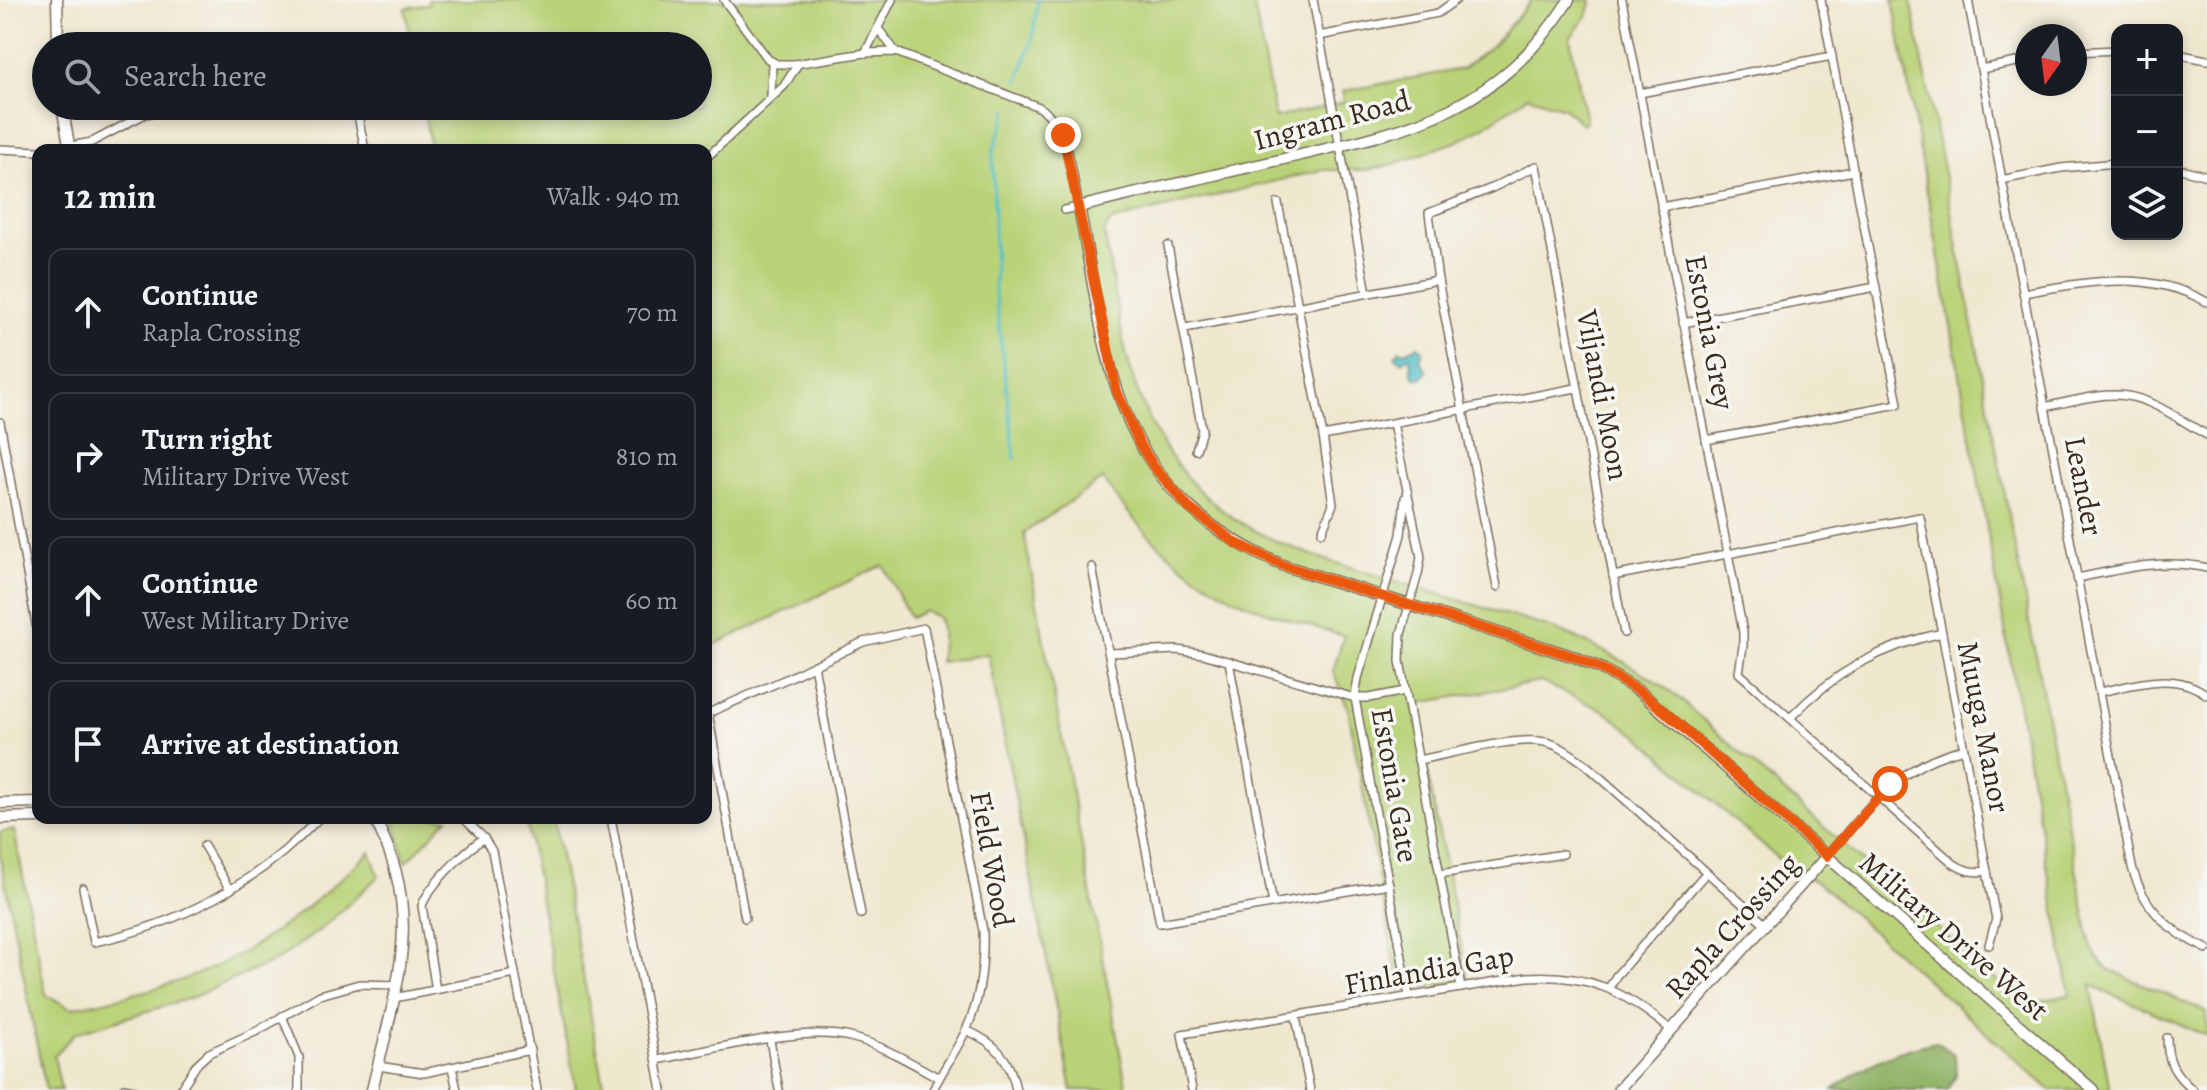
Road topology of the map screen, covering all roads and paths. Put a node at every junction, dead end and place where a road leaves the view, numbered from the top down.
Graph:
1 (57, 0) edge
2 (724, 0) edge
3 (892, 0) edge
4 (1313, 0) edge
5 (1456, 0) edge
6 (1569, 0) edge
7 (1622, 0) edge
8 (1821, 0) edge
9 (1968, 0) edge
10 (879, 30) junction
11 (58, 32) edge
12 (1319, 36) junction
13 (2111, 50) edge
14 (2087, 51) edge
15 (896, 52) junction
16 (865, 53) junction
17 (2183, 55) edge
18 (1832, 56) junction
19 (2207, 60) edge
20 (772, 62) junction
21 (2015, 62) edge
22 (798, 64) junction
23 (1981, 69) junction
24 (1640, 93) junction
25 (771, 97) junction
26 (64, 120) edge
27 (134, 120) edge
28 (359, 120) edge
29 (68, 144) edge
30 (81, 144) edge
31 (364, 144) edge
32 (1340, 145) junction
33 (0, 149) edge
34 (32, 151) edge
35 (712, 152) edge
36 (2111, 164) edge
37 (2183, 170) edge
38 (1854, 171) junction
39 (2207, 176) edge
40 (2001, 180) junction
41 (1278, 203) dead end
42 (1079, 207) junction
43 (1661, 207) junction
44 (1064, 210) dead end
45 (1168, 246) dead end
46 (1438, 280) junction
47 (1876, 287) junction
48 (1367, 293) junction
49 (2023, 293) junction
50 (2207, 302) edge
51 (1297, 307) junction
52 (1683, 323) junction
53 (1185, 328) junction
54 (1576, 388) junction
55 (2044, 407) junction
56 (1463, 409) junction
57 (0, 422) edge
58 (1393, 423) junction
59 (2207, 435) edge
60 (1323, 436) junction
61 (1706, 440) junction
62 (1196, 450) dead end
63 (1406, 491) junction
64 (1322, 532) dead end
65 (1727, 554) junction
66 (1092, 567) dead end
67 (2207, 568) edge
68 (1613, 576) junction
69 (2078, 578) junction
70 (1497, 587) dead end
71 (1382, 595) junction
72 (32, 601) edge
73 (1410, 604) junction
74 (1624, 633) dead end
75 (1942, 633) junction
76 (1109, 653) junction
77 (1229, 661) junction
78 (814, 665) junction
79 (1405, 691) junction
80 (2099, 692) junction
81 (2207, 695) edge
82 (1355, 698) junction
83 (712, 712) edge
84 (1790, 718) junction
85 (712, 741) edge
86 (1964, 749) junction
87 (1418, 760) junction
88 (1878, 796) junction
89 (32, 802) edge
90 (0, 803) edge
91 (32, 817) edge
92 (0, 818) edge
93 (313, 824) edge
94 (377, 824) edge
95 (469, 824) edge
96 (612, 824) edge
97 (484, 838) junction
98 (204, 846) dead end
99 (1563, 854) dead end
100 (1827, 856) junction
101 (1987, 871) junction
102 (1706, 873) junction
103 (1440, 874) junction
104 (1389, 884) junction
105 (83, 888) dead end
106 (230, 890) junction
107 (1273, 904) junction
108 (861, 914) dead end
109 (745, 918) dead end
110 (1766, 925) junction
111 (1989, 945) dead end
112 (2207, 949) edge
113 (515, 974) junction
114 (397, 985) junction
115 (1461, 988) junction
116 (1609, 988) junction
117 (436, 990) junction
118 (1409, 996) junction
119 (394, 998) junction
120 (282, 1016) junction
121 (1296, 1017) junction
122 (966, 1030) junction
123 (1671, 1030) junction
124 (2167, 1038) dead end
125 (770, 1040) junction
126 (530, 1050) junction
127 (657, 1060) junction
128 (378, 1066) junction
129 (452, 1067) junction
130 (939, 1078) junction
131 (124, 1088) dead end
132 (134, 1090) edge
133 (180, 1090) edge
134 (299, 1090) edge
135 (372, 1090) edge
136 (457, 1090) edge
137 (537, 1090) edge
138 (662, 1090) edge
139 (779, 1090) edge
140 (933, 1090) edge
141 (1016, 1090) edge
142 (1192, 1090) edge
143 (1310, 1090) edge
144 (1618, 1090) edge
145 (2093, 1090) edge
146 (2193, 1090) edge

1 - 11 street
2 - 20 street
3 - 10 street
4 - 12 street
5 - 12 street
6 - 32 street, Ingram Road
7 - 24 street, Estonia Grey
8 - 18 street
9 - 23 street, Leander
10 - 15 street
10 - 16 street
12 - 32 street
13 - 14 street
15 - 16 street
15 - 42 street
16 - 22 street
17 - 19 street
18 - 24 street
18 - 38 street
20 - 22 street
20 - 25 street
21 - 23 street
22 - 25 street
23 - 40 street, Leander
24 - 43 street, Estonia Grey
25 - 35 street
26 - 29 street
27 - 30 street
28 - 31 street
32 - 42 street, Ingram Road
32 - 48 street
33 - 34 street
36 - 40 street
37 - 39 street
38 - 43 street
38 - 47 street
40 - 49 street, Leander
41 - 51 street
42 - 44 street, Ingram Road
42 - 71 street, Military Drive West
43 - 52 street, Estonia Grey
45 - 53 street
46 - 48 street
46 - 54 street, Viljandi Moon
46 - 56 street
47 - 52 street
47 - 61 street
48 - 51 street
49 - 50 street
49 - 55 street, Leander
51 - 53 street
51 - 60 street
52 - 61 street, Estonia Grey
53 - 62 street
54 - 56 street
54 - 68 street, Viljandi Moon
55 - 59 street
55 - 69 street, Leander
56 - 58 street
56 - 70 street
57 - 72 street
58 - 60 street
58 - 63 street, Estonia Gate
60 - 64 street
61 - 65 street, Estonia Grey
63 - 71 street, Estonia Gate
63 - 73 street, Estonia Gate
65 - 68 street
65 - 75 street, Muuga Manor
65 - 84 street, Estonia Grey
66 - 76 street
67 - 69 street
68 - 74 street, Viljandi Moon
69 - 80 street, Leander
71 - 73 street, Military Drive West
71 - 82 street, Estonia Gate
73 - 79 street, Estonia Gate
73 - 100 street, Military Drive West
75 - 84 street
75 - 86 street, Muuga Manor
76 - 77 street
76 - 107 street
77 - 82 street
77 - 107 street
78 - 83 street
78 - 108 street
78 - 122 street, Field Wood
79 - 82 street
79 - 87 street, Estonia Gate
80 - 81 street
80 - 112 street, Leander
82 - 104 street, Estonia Gate
84 - 88 street
85 - 109 street
86 - 88 street, Rapla Crossing
86 - 101 street, Muuga Manor
87 - 102 street
87 - 103 street, Estonia Gate
88 - 100 street, Rapla Crossing
88 - 101 street
89 - 90 street
91 - 92 street
93 - 106 street
94 - 114 street
95 - 97 street
96 - 127 street
97 - 113 street
97 - 117 street
98 - 106 street
99 - 103 street
100 - 110 street, Rapla Crossing
100 - 145 street, Military Drive West
101 - 111 street, Muuga Manor
102 - 110 street
102 - 116 street
103 - 115 street, Estonia Gate
104 - 107 street
104 - 118 street, Estonia Gate
105 - 106 street
110 - 123 street, Rapla Crossing
113 - 117 street
113 - 126 street
114 - 119 street
114 - 120 street
115 - 116 street, Finlandia Gap
115 - 118 street, Finlandia Gap
116 - 123 street, Finlandia Gap
117 - 119 street
118 - 121 street, Finlandia Gap
119 - 128 street
120 - 133 street
120 - 134 street
121 - 142 street, Finlandia Gap
121 - 143 street
122 - 130 street, Field Wood
122 - 141 street
123 - 144 street, Rapla Crossing
124 - 146 street
125 - 127 street
125 - 130 street
125 - 139 street
126 - 129 street
126 - 137 street
127 - 138 street
128 - 129 street
128 - 135 street
129 - 136 street
130 - 140 street, Field Wood
131 - 132 street

